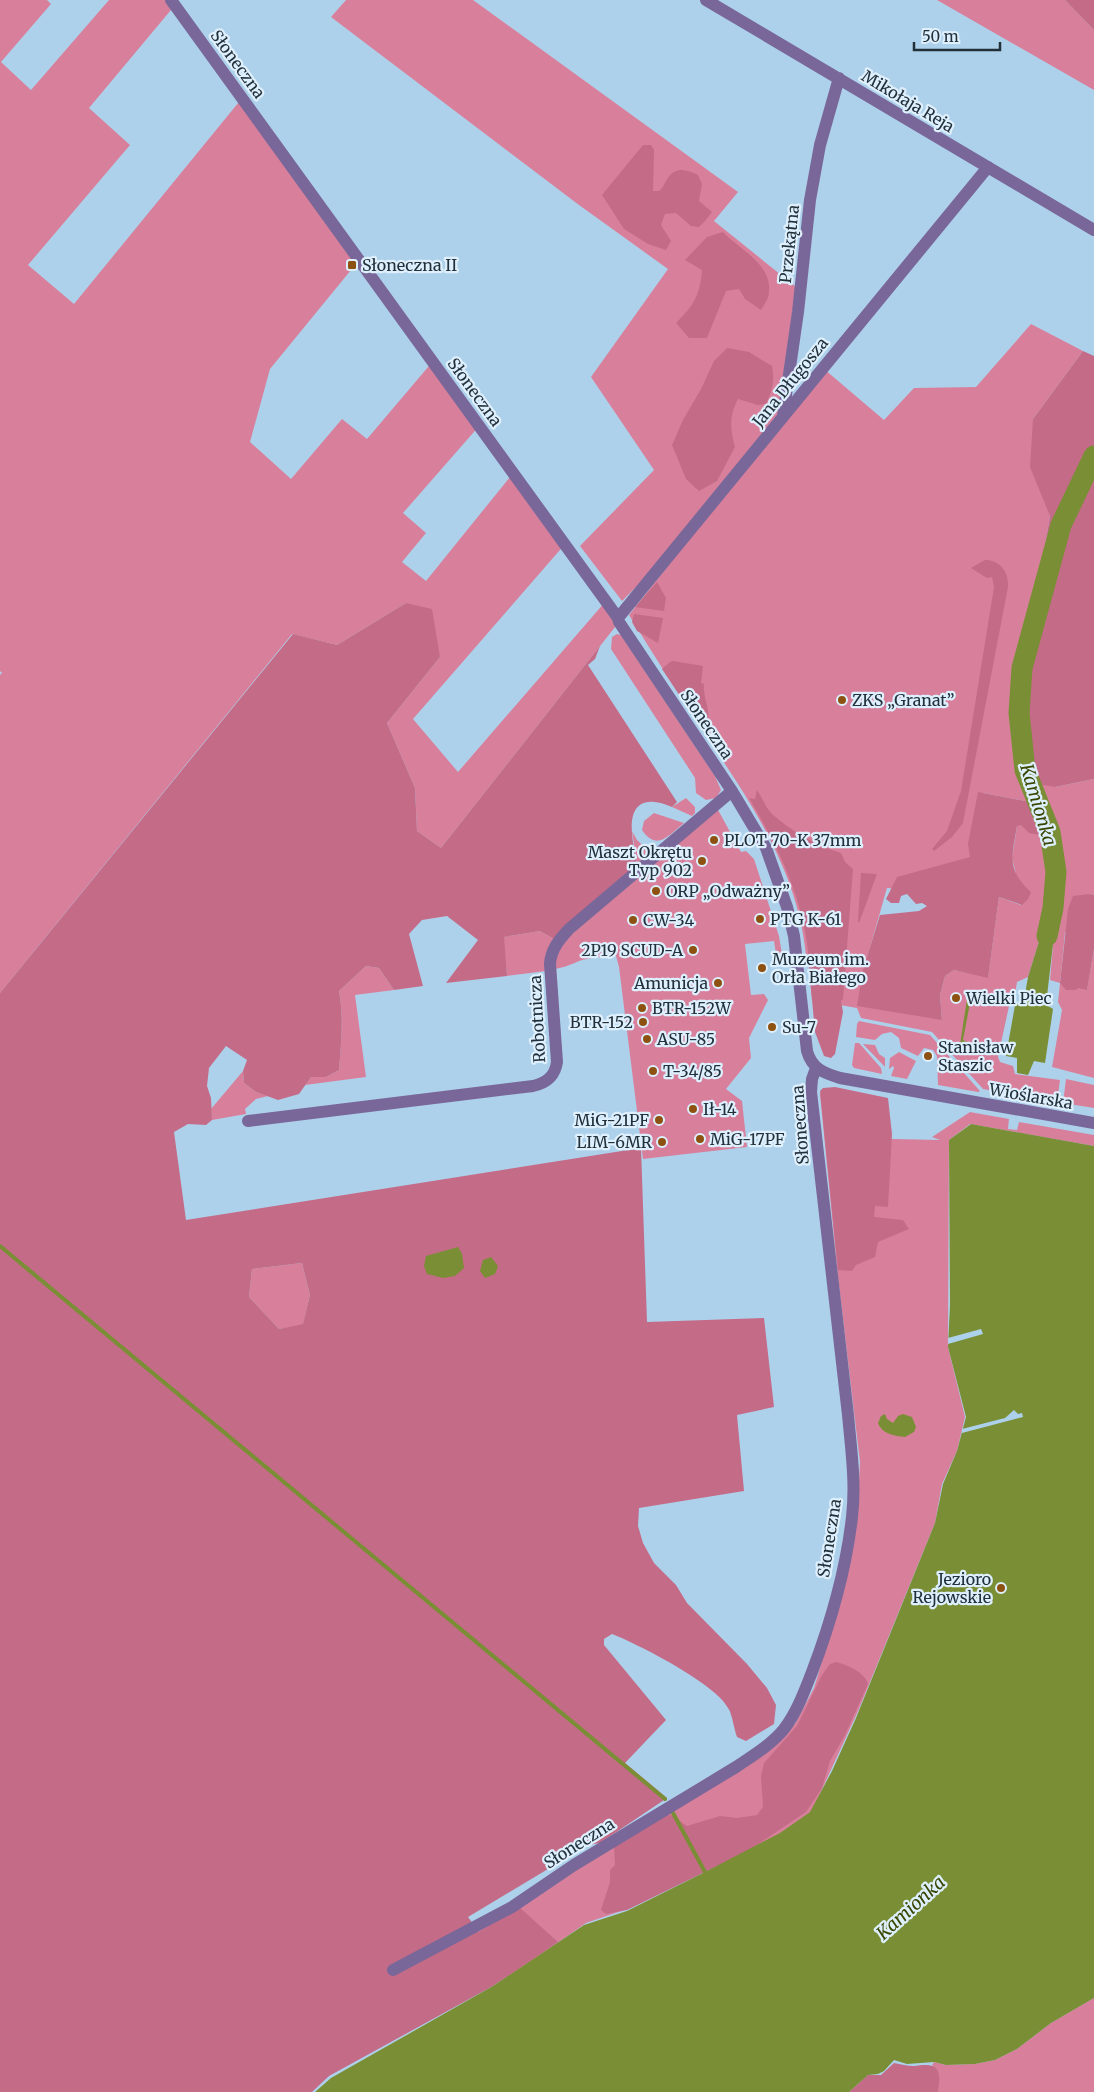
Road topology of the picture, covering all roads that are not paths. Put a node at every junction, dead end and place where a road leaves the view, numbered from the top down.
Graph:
1 (172, 0) edge
2 (706, 0) edge
3 (839, 78) junction
4 (988, 167) junction
5 (1094, 230) edge
6 (783, 416) junction
7 (618, 618) junction
8 (732, 790) junction
9 (816, 1068) junction
10 (248, 1121) dead end
11 (1094, 1123) edge
12 (393, 1970) dead end

1 - 7 street, Słoneczna
2 - 3 street, Mikołaja Reja
3 - 4 street, Mikołaja Reja
3 - 6 street, Przekątna
4 - 5 street, Mikołaja Reja
4 - 6 street, Jana Długosza
6 - 7 street, Jana Długosza
7 - 8 street, Słoneczna
8 - 9 street, Słoneczna
8 - 10 street, Robotnicza
9 - 11 street, Wioślarska
9 - 12 street, Słoneczna

